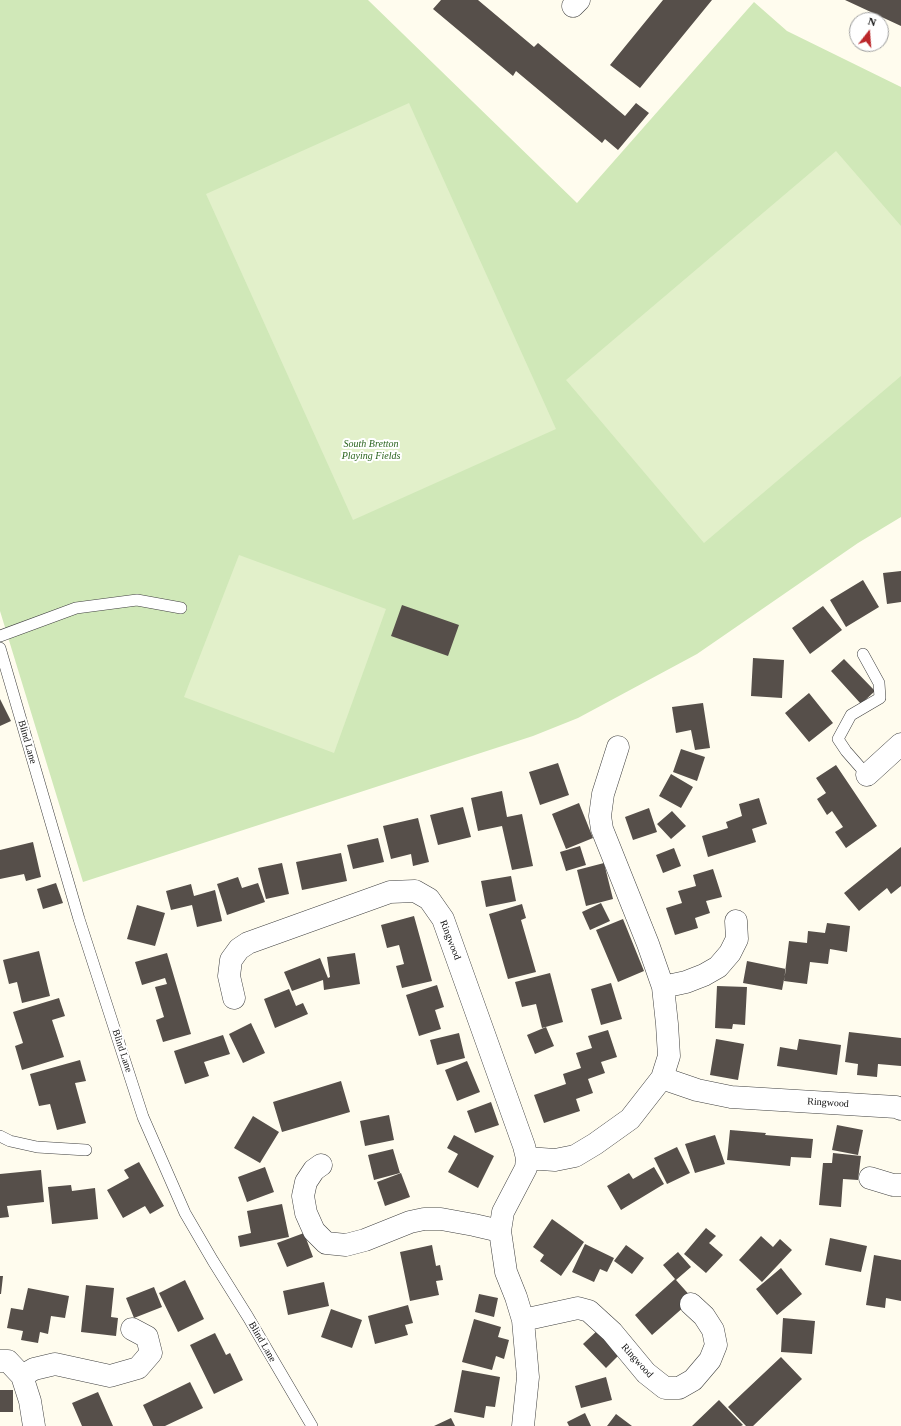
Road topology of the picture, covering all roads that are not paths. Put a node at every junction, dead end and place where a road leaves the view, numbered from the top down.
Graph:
1 (181, 608) dead end
2 (0, 636) edge
3 (0, 648) edge
4 (862, 654) dead end
5 (901, 744) edge
6 (618, 747) dead end
7 (867, 775) joint
8 (736, 921) dead end
9 (663, 987) junction
10 (234, 998) dead end
11 (662, 1078) junction
12 (901, 1109) edge
13 (0, 1136) edge
14 (86, 1150) dead end
15 (527, 1158) junction
16 (321, 1165) dead end
17 (870, 1178) dead end
18 (901, 1185) edge
19 (500, 1231) junction
20 (691, 1304) dead end
21 (523, 1320) junction
22 (132, 1329) dead end
23 (0, 1361) edge
24 (22, 1376) junction
25 (34, 1426) edge
26 (312, 1426) edge
27 (523, 1426) edge

1 - 2 lane
3 - 26 lane, Blind Lane
4 - 7 lane
5 - 7 street
6 - 9 street
8 - 9 street
9 - 11 street
10 - 15 street, Ringwood
11 - 12 street, Ringwood
11 - 15 street
13 - 14 lane
15 - 19 street
16 - 19 street
17 - 18 street
19 - 21 street
20 - 21 street, Ringwood
21 - 27 street
22 - 24 street
23 - 24 street
24 - 25 street

